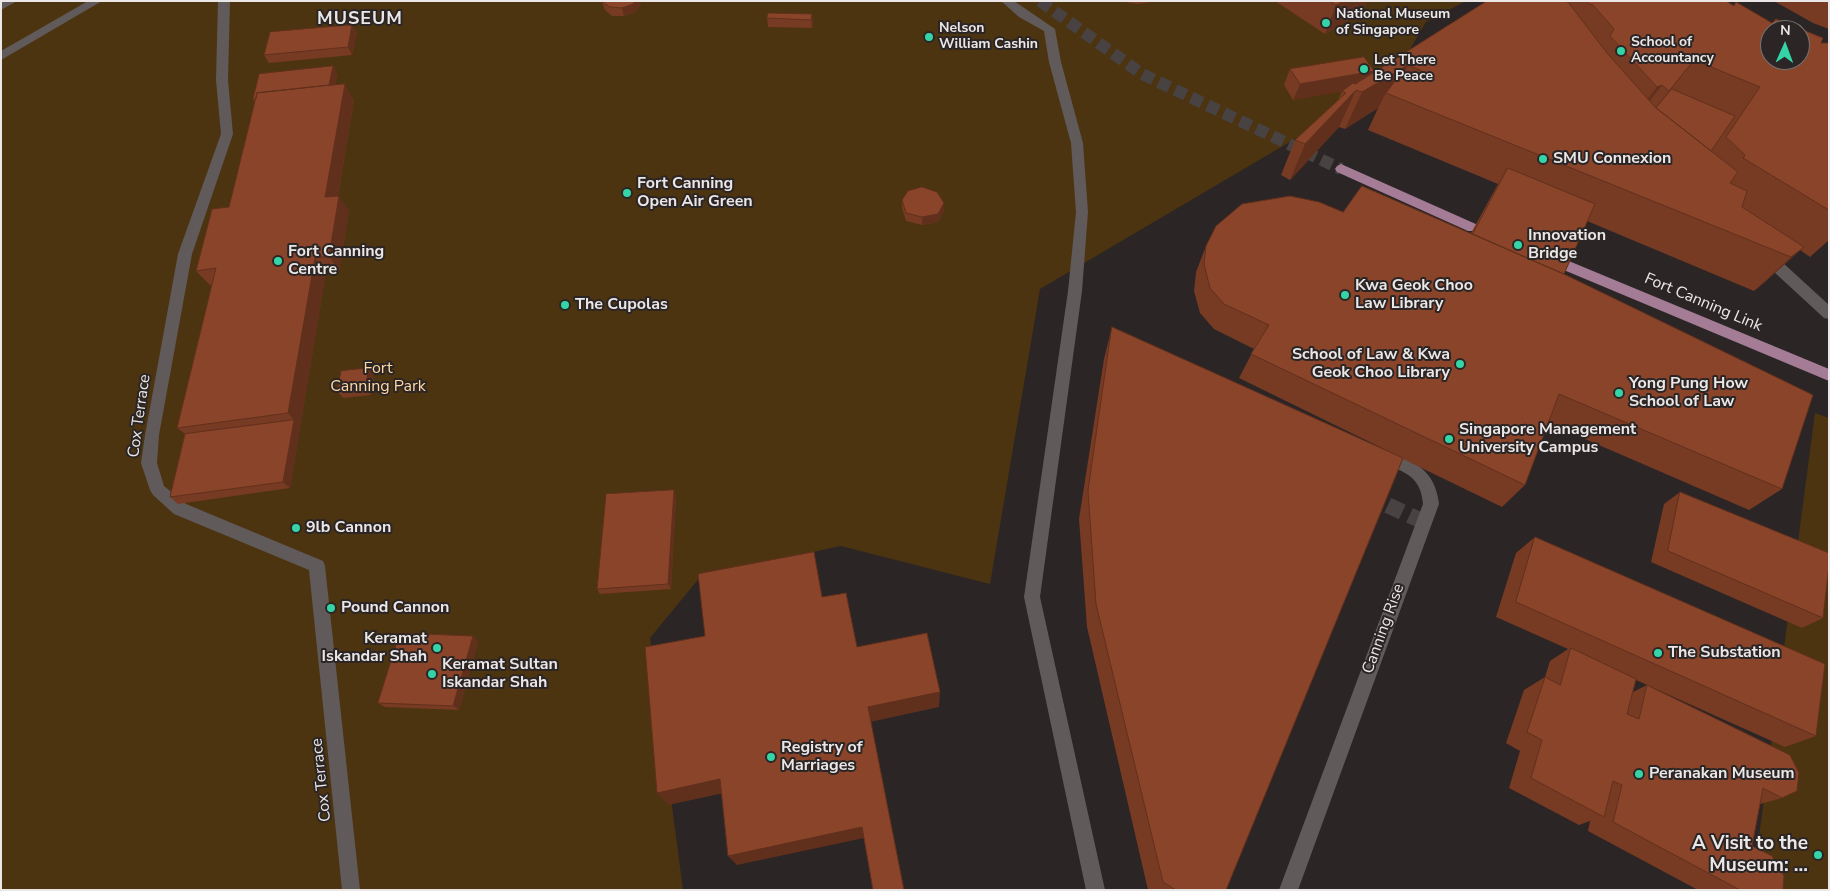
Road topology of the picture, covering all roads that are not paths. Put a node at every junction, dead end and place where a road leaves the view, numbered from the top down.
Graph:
1 (12, 1) edge
2 (97, 1) edge
3 (224, 1) edge
4 (1006, 1) edge
5 (1, 7) edge
6 (1, 56) edge
7 (1341, 169) tunnel mouth
8 (1473, 228) dead end
9 (1757, 248) edge
10 (1564, 264) edge
11 (1829, 314) edge
12 (1829, 375) edge
13 (1368, 450) edge
14 (351, 890) edge
15 (1096, 890) edge
16 (1288, 890) edge

1 - 5 street
2 - 6 street
3 - 14 street, Cox Terrace
4 - 15 street
7 - 8 main road
9 - 11 street
10 - 12 main road, Fort Canning Link
13 - 16 street, Canning Rise

